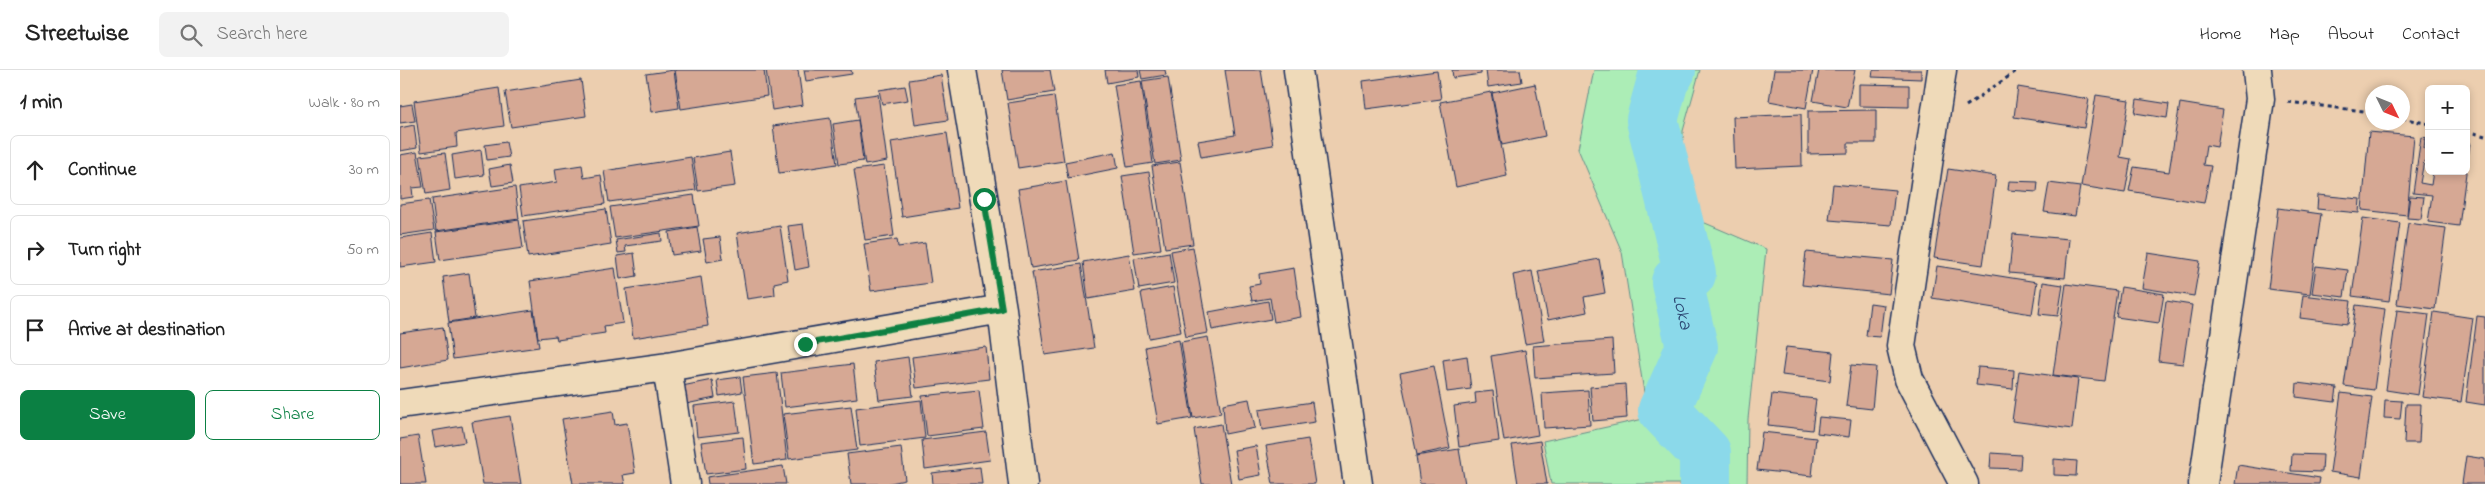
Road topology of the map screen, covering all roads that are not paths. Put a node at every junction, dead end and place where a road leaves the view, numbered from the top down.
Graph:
1 (962, 70) edge
2 (1298, 70) edge
3 (1942, 70) edge
4 (2257, 70) edge
5 (1002, 309) junction
6 (667, 368) junction
7 (400, 404) edge
8 (685, 484) edge
9 (1024, 484) edge
10 (1358, 484) edge
11 (1964, 484) edge
12 (2203, 484) edge

1 - 5 street
2 - 10 street
3 - 11 street
4 - 12 street
5 - 6 street
5 - 9 street
6 - 7 street
6 - 8 street

